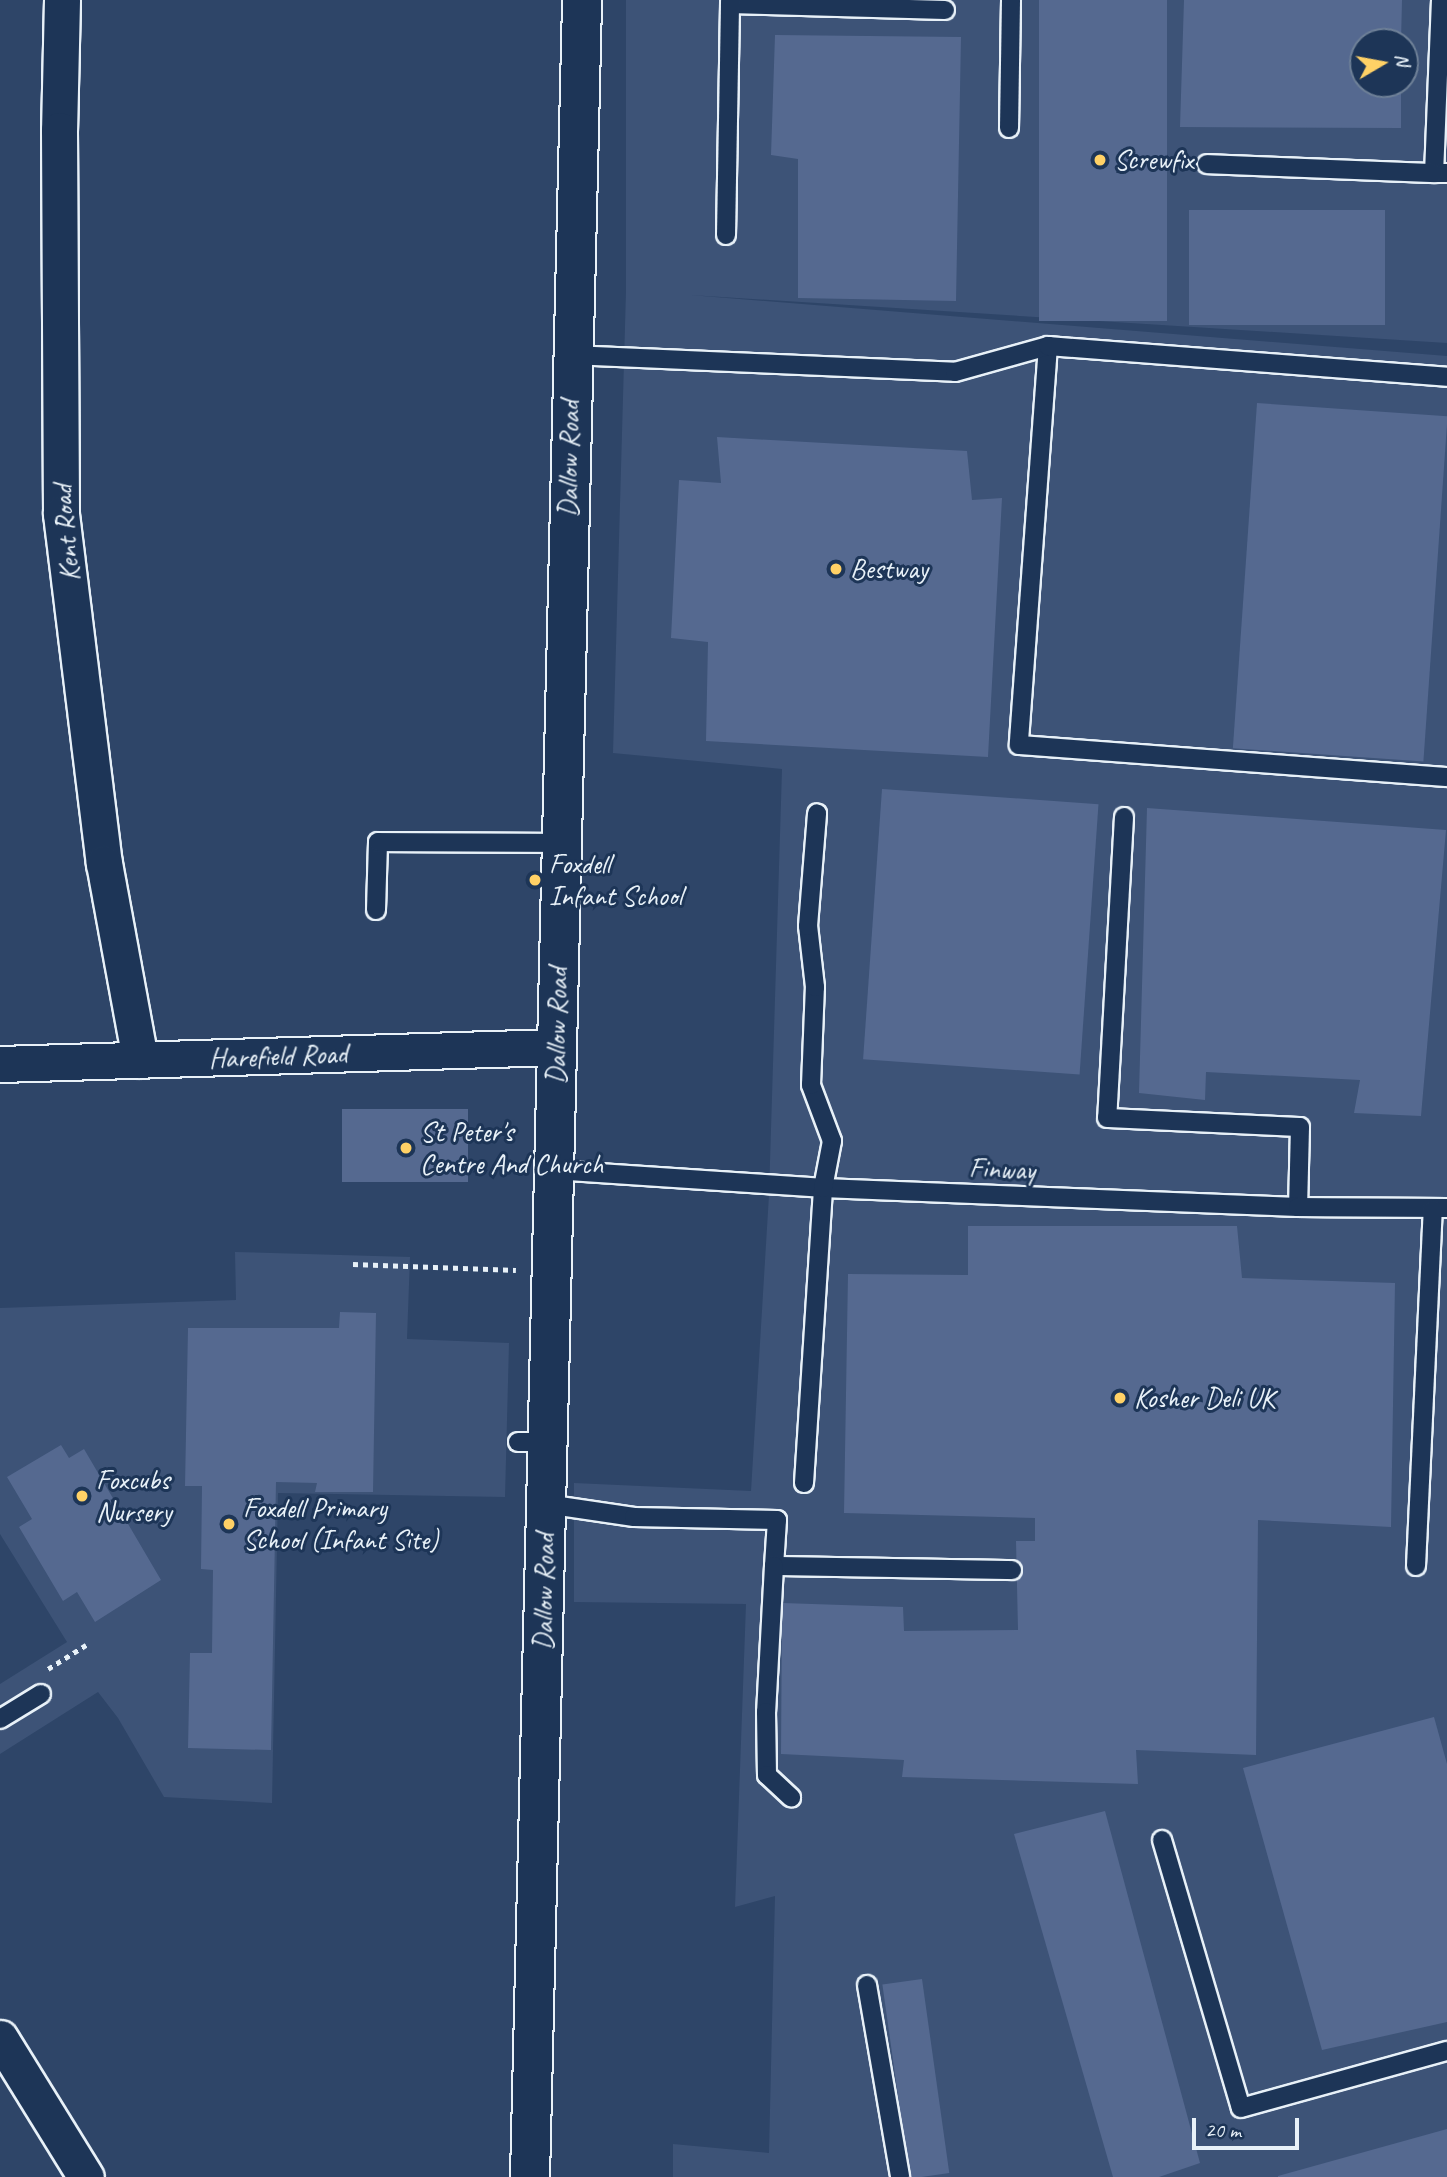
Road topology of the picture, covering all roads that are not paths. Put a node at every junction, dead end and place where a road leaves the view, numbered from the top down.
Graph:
1 (62, 0) edge
2 (582, 0) edge
3 (1011, 0) edge
4 (1441, 0) edge
5 (730, 2) edge
6 (944, 10) dead end
7 (1009, 128) dead end
8 (1207, 164) dead end
9 (1440, 173) edge
10 (726, 235) dead end
11 (1048, 346) junction
12 (571, 355) junction
13 (1447, 377) edge
14 (1447, 777) edge
15 (817, 813) dead end
16 (1124, 817) dead end
17 (561, 843) junction
18 (376, 910) dead end
19 (557, 1047) junction
20 (140, 1060) junction
21 (0, 1064) edge
22 (555, 1170) junction
23 (822, 1188) junction
24 (1298, 1207) junction
25 (1440, 1209) edge
26 (804, 1483) dead end
27 (546, 1504) junction
28 (774, 1566) junction
29 (1416, 1566) dead end
30 (1012, 1570) dead end
31 (41, 1694) dead end
32 (0, 1719) edge
33 (791, 1797) dead end
34 (1162, 1840) dead end
35 (867, 1985) dead end
36 (0, 2038) edge
37 (1447, 2051) edge
38 (86, 2177) edge
39 (530, 2177) edge
40 (900, 2177) edge

1 - 20 street, Kent Road
2 - 12 street, Dallow Road
3 - 7 lane
4 - 9 lane
5 - 6 lane
5 - 10 lane
8 - 9 lane
11 - 12 lane
11 - 13 lane
11 - 14 lane
12 - 17 street, Dallow Road
15 - 23 lane
16 - 24 lane
17 - 18 lane
17 - 19 street, Dallow Road
19 - 20 street, Harefield Road
19 - 22 street, Dallow Road
20 - 21 street, Harefield Road
22 - 23 lane, Finway
22 - 27 street, Dallow Road
23 - 24 lane, Finway
23 - 26 lane
24 - 25 lane, Finway
25 - 29 lane
27 - 28 lane
27 - 39 street, Dallow Road
28 - 30 lane
28 - 33 lane
31 - 32 lane
34 - 37 lane
35 - 40 lane
36 - 38 street

